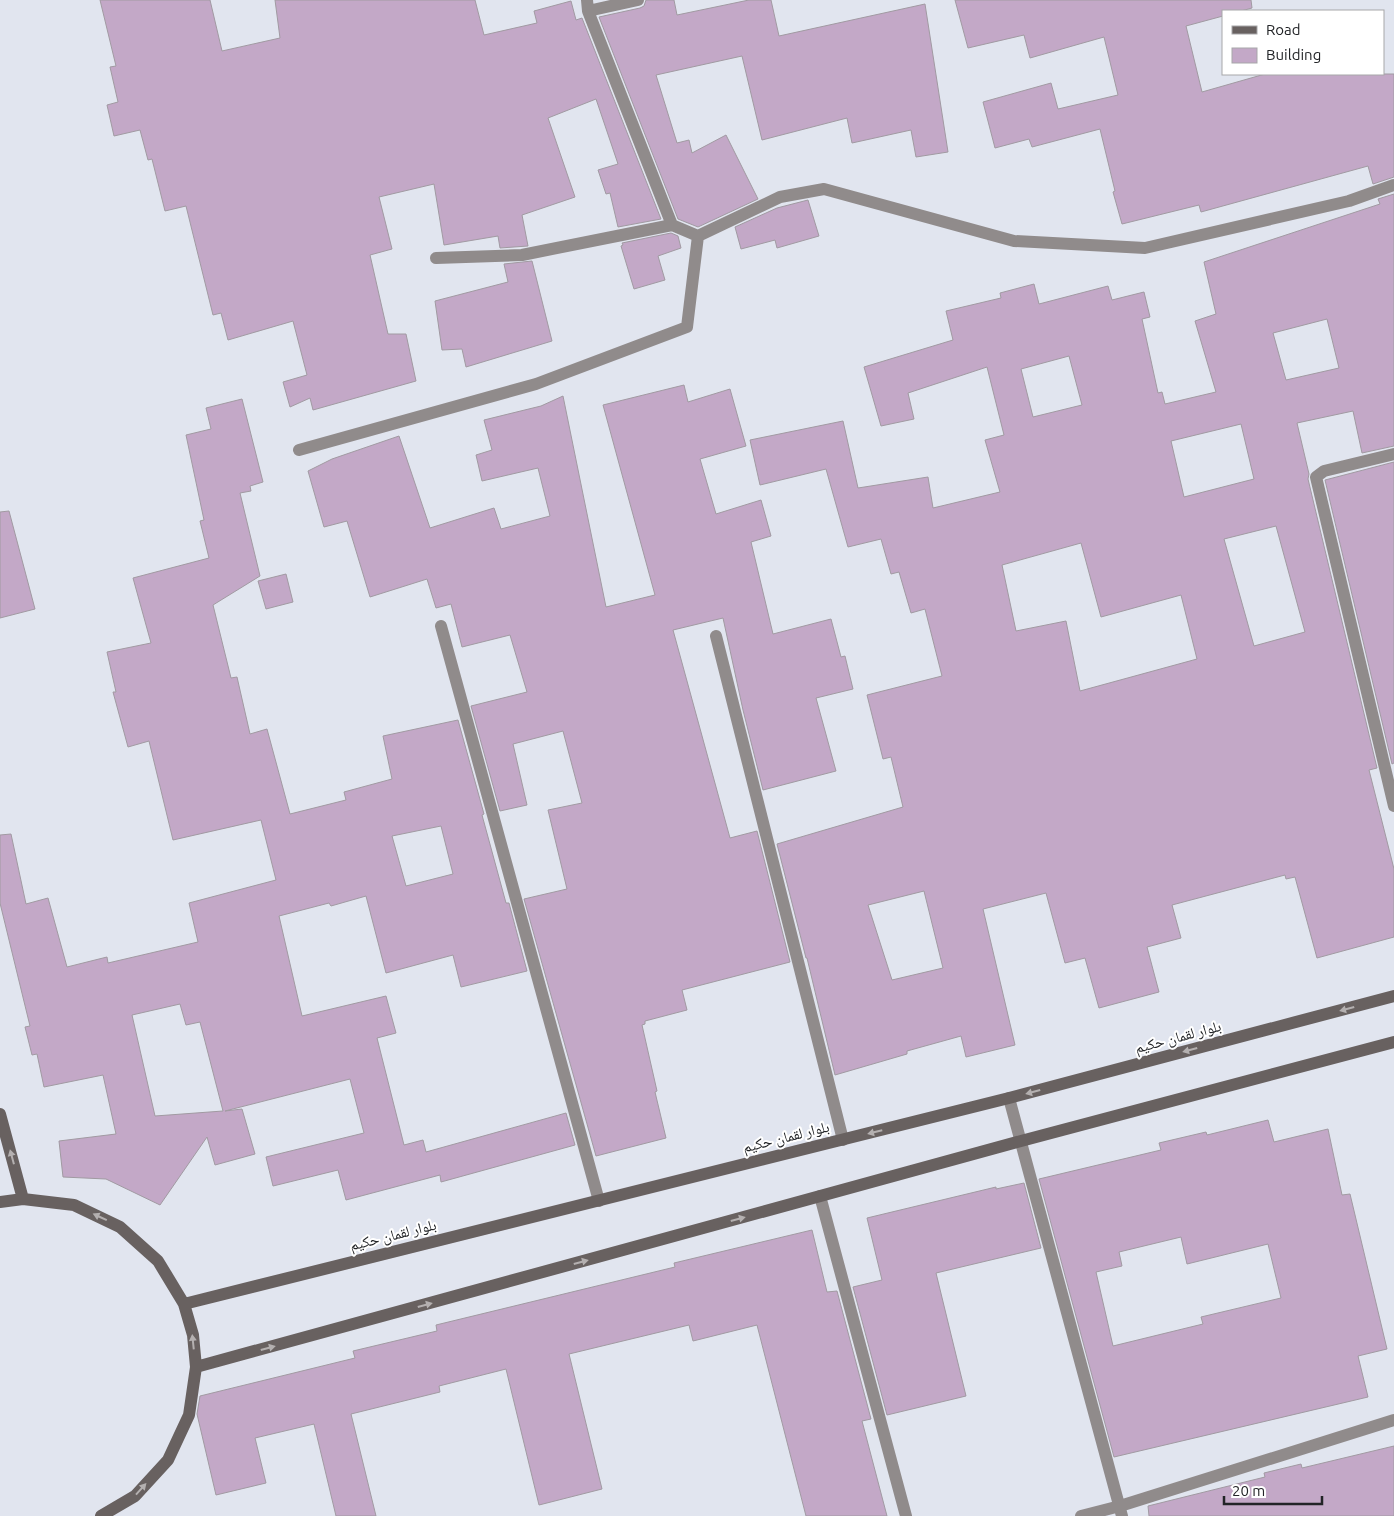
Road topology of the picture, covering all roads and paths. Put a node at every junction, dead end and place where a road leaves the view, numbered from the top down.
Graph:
1 (638, 0) edge
2 (588, 6) edge
3 (1394, 184) edge
4 (672, 225) junction
5 (698, 236) junction
6 (436, 258) dead end
7 (299, 450) dead end
8 (1394, 454) edge
9 (440, 626) dead end
10 (716, 636) dead end
11 (1394, 806) edge
12 (1394, 996) edge
13 (1394, 1042) edge
14 (1009, 1098) junction
15 (0, 1114) edge
16 (843, 1140) junction
17 (1020, 1141) junction
18 (820, 1196) junction
19 (24, 1199) junction
20 (599, 1200) junction
21 (0, 1202) edge
22 (184, 1304) junction
23 (196, 1367) junction
24 (1394, 1420) edge
25 (1121, 1511) edge
26 (101, 1516) edge
27 (906, 1516) edge
28 (1081, 1516) edge

1 - 2 street
2 - 4 street
3 - 5 street
4 - 5 street
4 - 6 street
5 - 7 street
8 - 11 street
9 - 20 street
10 - 16 street
12 -> 14 street, بلوار لقمان حکیم
13 - 17 street
14 -> 16 street, بلوار لقمان حکیم
14 - 17 street
19 -> 15 street
16 - 20 street, بلوار لقمان حکیم
17 - 18 street
17 - 25 street
23 -> 18 street
18 - 27 street
19 - 21 street
22 -> 19 street
20 - 22 street, بلوار لقمان حکیم
23 -> 22 street
26 -> 23 street
24 - 25 street
25 - 28 street

